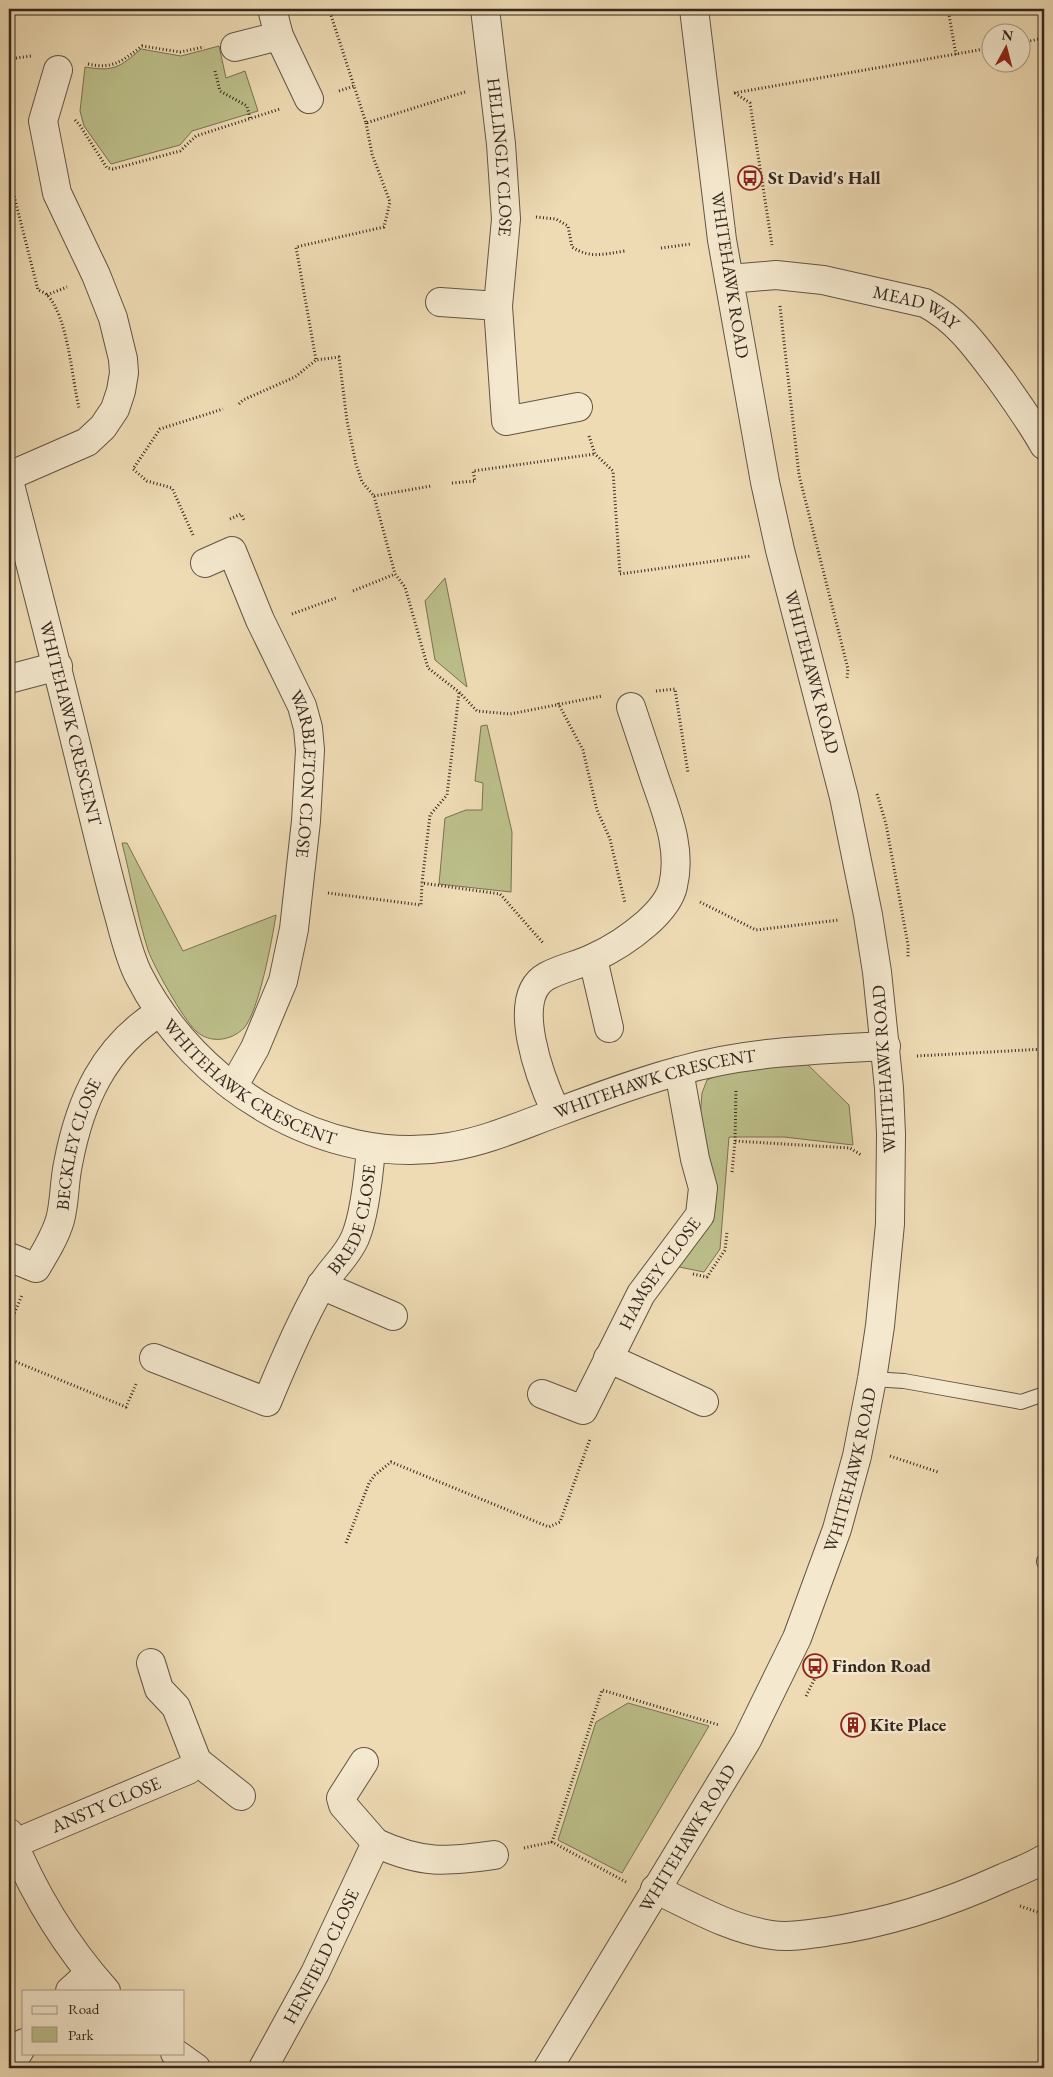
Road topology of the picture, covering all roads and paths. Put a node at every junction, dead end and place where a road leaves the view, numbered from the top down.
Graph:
1 (272, 9) edge
2 (329, 9) edge
3 (485, 9) edge
4 (694, 9) edge
5 (948, 9) edge
6 (279, 36) junction
7 (1044, 38) edge
8 (1030, 41) edge
9 (236, 46) joint
10 (980, 50) edge
11 (956, 55) junction
12 (9, 59) edge
13 (59, 63) junction
14 (213, 64) dead end
15 (495, 83) junction
16 (354, 86) junction
17 (704, 97) junction
18 (309, 99) junction
19 (250, 119) junction
20 (42, 121) junction
21 (366, 123) junction
22 (9, 176) edge
23 (506, 219) junction
24 (625, 250) dead end
25 (729, 279) junction
26 (440, 302) dead end
27 (498, 306) junction
28 (316, 360) junction
29 (239, 404) dead end
30 (578, 408) joint
31 (223, 409) dead end
32 (87, 442) junction
33 (1044, 445) edge
34 (596, 454) junction
35 (9, 476) edge
36 (9, 481) edge
37 (452, 483) dead end
38 (431, 486) dead end
39 (374, 496) junction
40 (780, 550) junction
41 (205, 563) joint
42 (394, 574) junction
43 (353, 591) dead end
44 (58, 666) junction
45 (9, 679) edge
46 (459, 692) junction
47 (606, 696) dead end
48 (558, 704) junction
49 (631, 708) dead end
50 (422, 883) junction
51 (673, 888) junction
52 (298, 889) junction
53 (868, 915) junction
54 (634, 935) junction
55 (593, 959) junction
56 (566, 969) junction
57 (160, 1012) junction
58 (609, 1028) dead end
59 (1044, 1050) edge
60 (886, 1052) junction
61 (736, 1056) junction
62 (679, 1070) junction
63 (233, 1087) junction
64 (556, 1112) junction
65 (735, 1141) junction
66 (371, 1148) junction
67 (867, 1159) dead end
68 (732, 1180) dead end
69 (727, 1230) dead end
70 (9, 1257) edge
71 (659, 1269) junction
72 (321, 1285) junction
73 (393, 1316) dead end
74 (154, 1358) joint
75 (608, 1358) junction
76 (9, 1359) edge
77 (872, 1379) junction
78 (542, 1394) dead end
79 (1044, 1394) edge
80 (704, 1402) dead end
81 (583, 1410) junction
82 (890, 1456) dead end
83 (938, 1472) dead end
84 (346, 1543) dead end
85 (151, 1664) dead end
86 (747, 1740) junction
87 (197, 1761) junction
88 (364, 1762) dead end
89 (241, 1796) dead end
90 (11, 1839) edge
91 (376, 1843) junction
92 (494, 1855) dead end
93 (1043, 1862) edge
94 (626, 1882) dead end
95 (655, 1889) junction
96 (98, 1982) edge
97 (73, 1990) edge
98 (22, 2046) edge
99 (176, 2054) edge
100 (9, 2068) edge
101 (196, 2068) edge
102 (263, 2068) edge
103 (548, 2068) edge

1 - 6 street
2 - 16 path
3 - 15 street, HELLINGLY CLOSE
4 - 17 street, WHITEHAWK ROAD
5 - 11 path
6 - 9 street
6 - 18 street
7 - 8 path
9 - 13 path
10 - 11 path
11 - 17 path
12 - 13 path
13 - 20 street
14 - 19 path
15 - 21 path
15 - 23 street, HELLINGLY CLOSE
16 - 18 path
16 - 21 path
17 - 25 street, WHITEHAWK ROAD
18 - 19 path
19 - 20 path
20 - 32 street
21 - 28 path
22 - 32 path
23 - 24 path
23 - 27 street, HELLINGLY CLOSE
25 - 33 street, MEAD WAY
25 - 40 street, WHITEHAWK ROAD
26 - 27 street
27 - 30 street, HELLINGLY CLOSE
28 - 29 path
28 - 39 path
30 - 34 path
31 - 41 path
32 - 35 street
34 - 37 path
34 - 40 path
36 - 44 street, WHITEHAWK CRESCENT
38 - 39 path
39 - 42 path
40 - 53 street, WHITEHAWK ROAD
41 - 52 street, WARBLETON CLOSE
42 - 43 path
42 - 46 path
44 - 45 street
44 - 57 street, WHITEHAWK CRESCENT
46 - 48 path
46 - 50 path
47 - 48 path
48 - 54 path
49 - 51 street
50 - 52 path
50 - 56 path
51 - 53 path
51 - 54 street
52 - 63 street, WARBLETON CLOSE
53 - 60 street, WHITEHAWK ROAD
54 - 55 street
55 - 56 street
55 - 58 street
56 - 64 street
57 - 63 street, WHITEHAWK CRESCENT
57 - 70 street, BECKLEY CLOSE
59 - 60 path
60 - 61 street, WHITEHAWK CRESCENT
60 - 77 street, WHITEHAWK ROAD
61 - 62 street, WHITEHAWK CRESCENT
61 - 65 path
62 - 64 street, WHITEHAWK CRESCENT
62 - 71 street, HAMSEY CLOSE
63 - 66 street, WHITEHAWK CRESCENT
64 - 66 street, WHITEHAWK CRESCENT
65 - 67 path
65 - 68 path
66 - 72 street, BREDE CLOSE
69 - 71 path
71 - 75 street, HAMSEY CLOSE
72 - 73 street, BREDE CLOSE
72 - 74 street, BREDE CLOSE
74 - 76 path
75 - 80 street
75 - 81 street, HAMSEY CLOSE
77 - 79 lane
77 - 86 street, WHITEHAWK ROAD
78 - 81 street
81 - 84 path
82 - 83 path
85 - 87 street
86 - 94 path
86 - 95 street, WHITEHAWK ROAD
87 - 89 street
87 - 90 street, ANSTY CLOSE
88 - 91 street
90 - 96 street
91 - 92 street
91 - 102 street, HENFIELD CLOSE
93 - 95 street
95 - 103 street, WHITEHAWK ROAD
96 - 97 street
98 - 100 street
99 - 101 street

